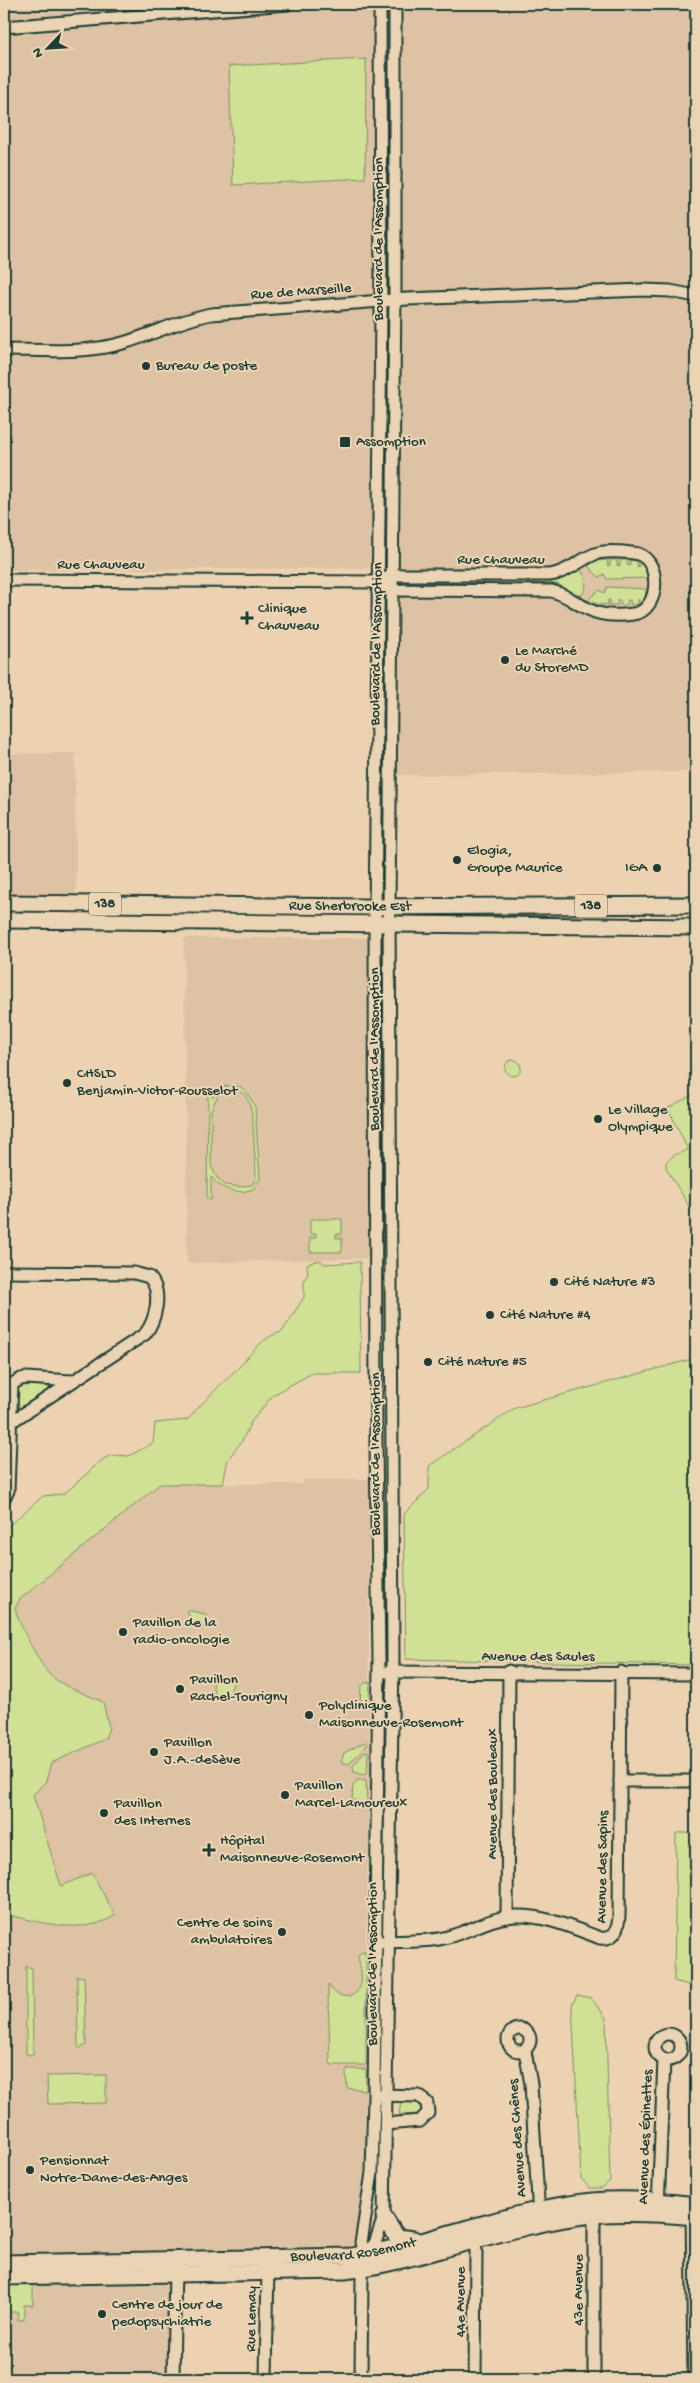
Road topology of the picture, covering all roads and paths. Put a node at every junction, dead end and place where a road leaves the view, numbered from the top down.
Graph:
1 (288, 4) edge
2 (380, 4) edge
3 (395, 4) edge
4 (4, 27) edge
5 (696, 296) edge
6 (395, 300) junction
7 (381, 301) junction
8 (4, 350) edge
9 (393, 575) junction
10 (4, 580) edge
11 (379, 582) junction
12 (393, 590) junction
13 (376, 851) junction
14 (389, 851) junction
15 (4, 903) edge
16 (696, 905) edge
17 (382, 907) junction
18 (4, 920) edge
19 (382, 924) junction
20 (696, 927) edge
21 (4, 1272) edge
22 (72, 1381) junction
23 (11, 1422) junction
24 (4, 1498) edge
25 (509, 1671) junction
26 (379, 1672) junction
27 (392, 1672) junction
28 (621, 1672) junction
29 (696, 1674) edge
30 (620, 1781) junction
31 (696, 1781) edge
32 (507, 1917) junction
33 (389, 1941) junction
34 (376, 1942) junction
35 (525, 2050) dead end
36 (664, 2060) dead end
37 (374, 2095) junction
38 (387, 2095) junction
39 (386, 2124) junction
40 (658, 2207) junction
41 (594, 2208) junction
42 (694, 2211) edge
43 (384, 2216) junction
44 (539, 2217) junction
45 (474, 2232) junction
46 (426, 2238) junction
47 (365, 2261) junction
48 (4, 2262) edge
49 (268, 2266) junction
50 (175, 2267) junction
51 (4, 2278) edge
52 (173, 2379) edge
53 (266, 2379) edge
54 (361, 2379) edge
55 (475, 2379) edge
56 (594, 2379) edge
57 (694, 2379) edge

1 - 4 street
2 - 7 street, Boulevard de l'Assomption
3 - 6 street, Boulevard de l'Assomption
5 - 6 street, Rue de Marseille
6 - 7 street, Rue de Marseille
6 - 9 street, Boulevard de l'Assomption
7 - 8 street, Rue de Marseille
7 - 11 street, Boulevard de l'Assomption
9 - 11 street, Rue Chauveau
9 - 12 street, Boulevard de l'Assomption
9 - 12 street, Rue Chauveau
10 - 11 street, Rue Chauveau
11 - 12 street, Rue Chauveau
11 - 13 street, Boulevard de l'Assomption
12 - 14 street, Boulevard de l'Assomption
13 - 14 street
13 - 17 street, Boulevard de l'Assomption
14 - 17 street, Boulevard de l'Assomption
15 - 17 main road, Rue Sherbrooke Est / 138
16 - 17 main road, Rue Sherbrooke Est / 138
17 - 19 street, Boulevard de l'Assomption
18 - 19 main road, Rue Sherbrooke Est / 138
19 - 20 main road, Rue Sherbrooke Est / 138
19 - 26 street, Boulevard de l'Assomption
19 - 27 street, Boulevard de l'Assomption
21 - 22 street
22 - 23 street
22 - 23 street
23 - 24 street
25 - 27 street, Avenue des Saules
25 - 28 street, Avenue des Saules
25 - 32 street, Avenue des Bouleaux
26 - 27 street, Avenue des Saules
26 - 34 street, Boulevard de l'Assomption
27 - 33 street, Boulevard de l'Assomption
28 - 29 street, Avenue des Saules
28 - 30 street, Avenue des Sapins
30 - 31 street
30 - 32 street, Avenue des Sapins
32 - 33 street, Avenue des Sapins
33 - 34 street, Avenue des Sapins
33 - 38 street, Boulevard de l'Assomption
34 - 37 street, Boulevard de l'Assomption
35 - 44 street, Avenue des Chênes
36 - 40 street, Avenue des Épinettes
37 - 38 street
37 - 47 street, Boulevard de l'Assomption
38 - 39 street, Boulevard de l'Assomption
38 - 39 street
39 - 43 street, Boulevard de l'Assomption
40 - 41 main road, Boulevard Rosemont
40 - 42 main road, Boulevard Rosemont
41 - 44 main road, Boulevard Rosemont
41 - 56 street, 43e Avenue
42 - 57 street
43 - 46 main road
43 - 47 street, Boulevard de l'Assomption
44 - 45 main road, Boulevard Rosemont
45 - 46 main road, Boulevard Rosemont
45 - 47 main road, Boulevard Rosemont
45 - 55 street, 44e Avenue
46 - 47 main road, Boulevard Rosemont
47 - 49 main road, Boulevard Rosemont
47 - 54 street, Boulevard de l'Assomption
48 - 50 main road, Boulevard Rosemont
49 - 50 main road, Boulevard Rosemont
49 - 53 street, Rue Lemay
50 - 51 main road, Boulevard Rosemont
50 - 52 street

